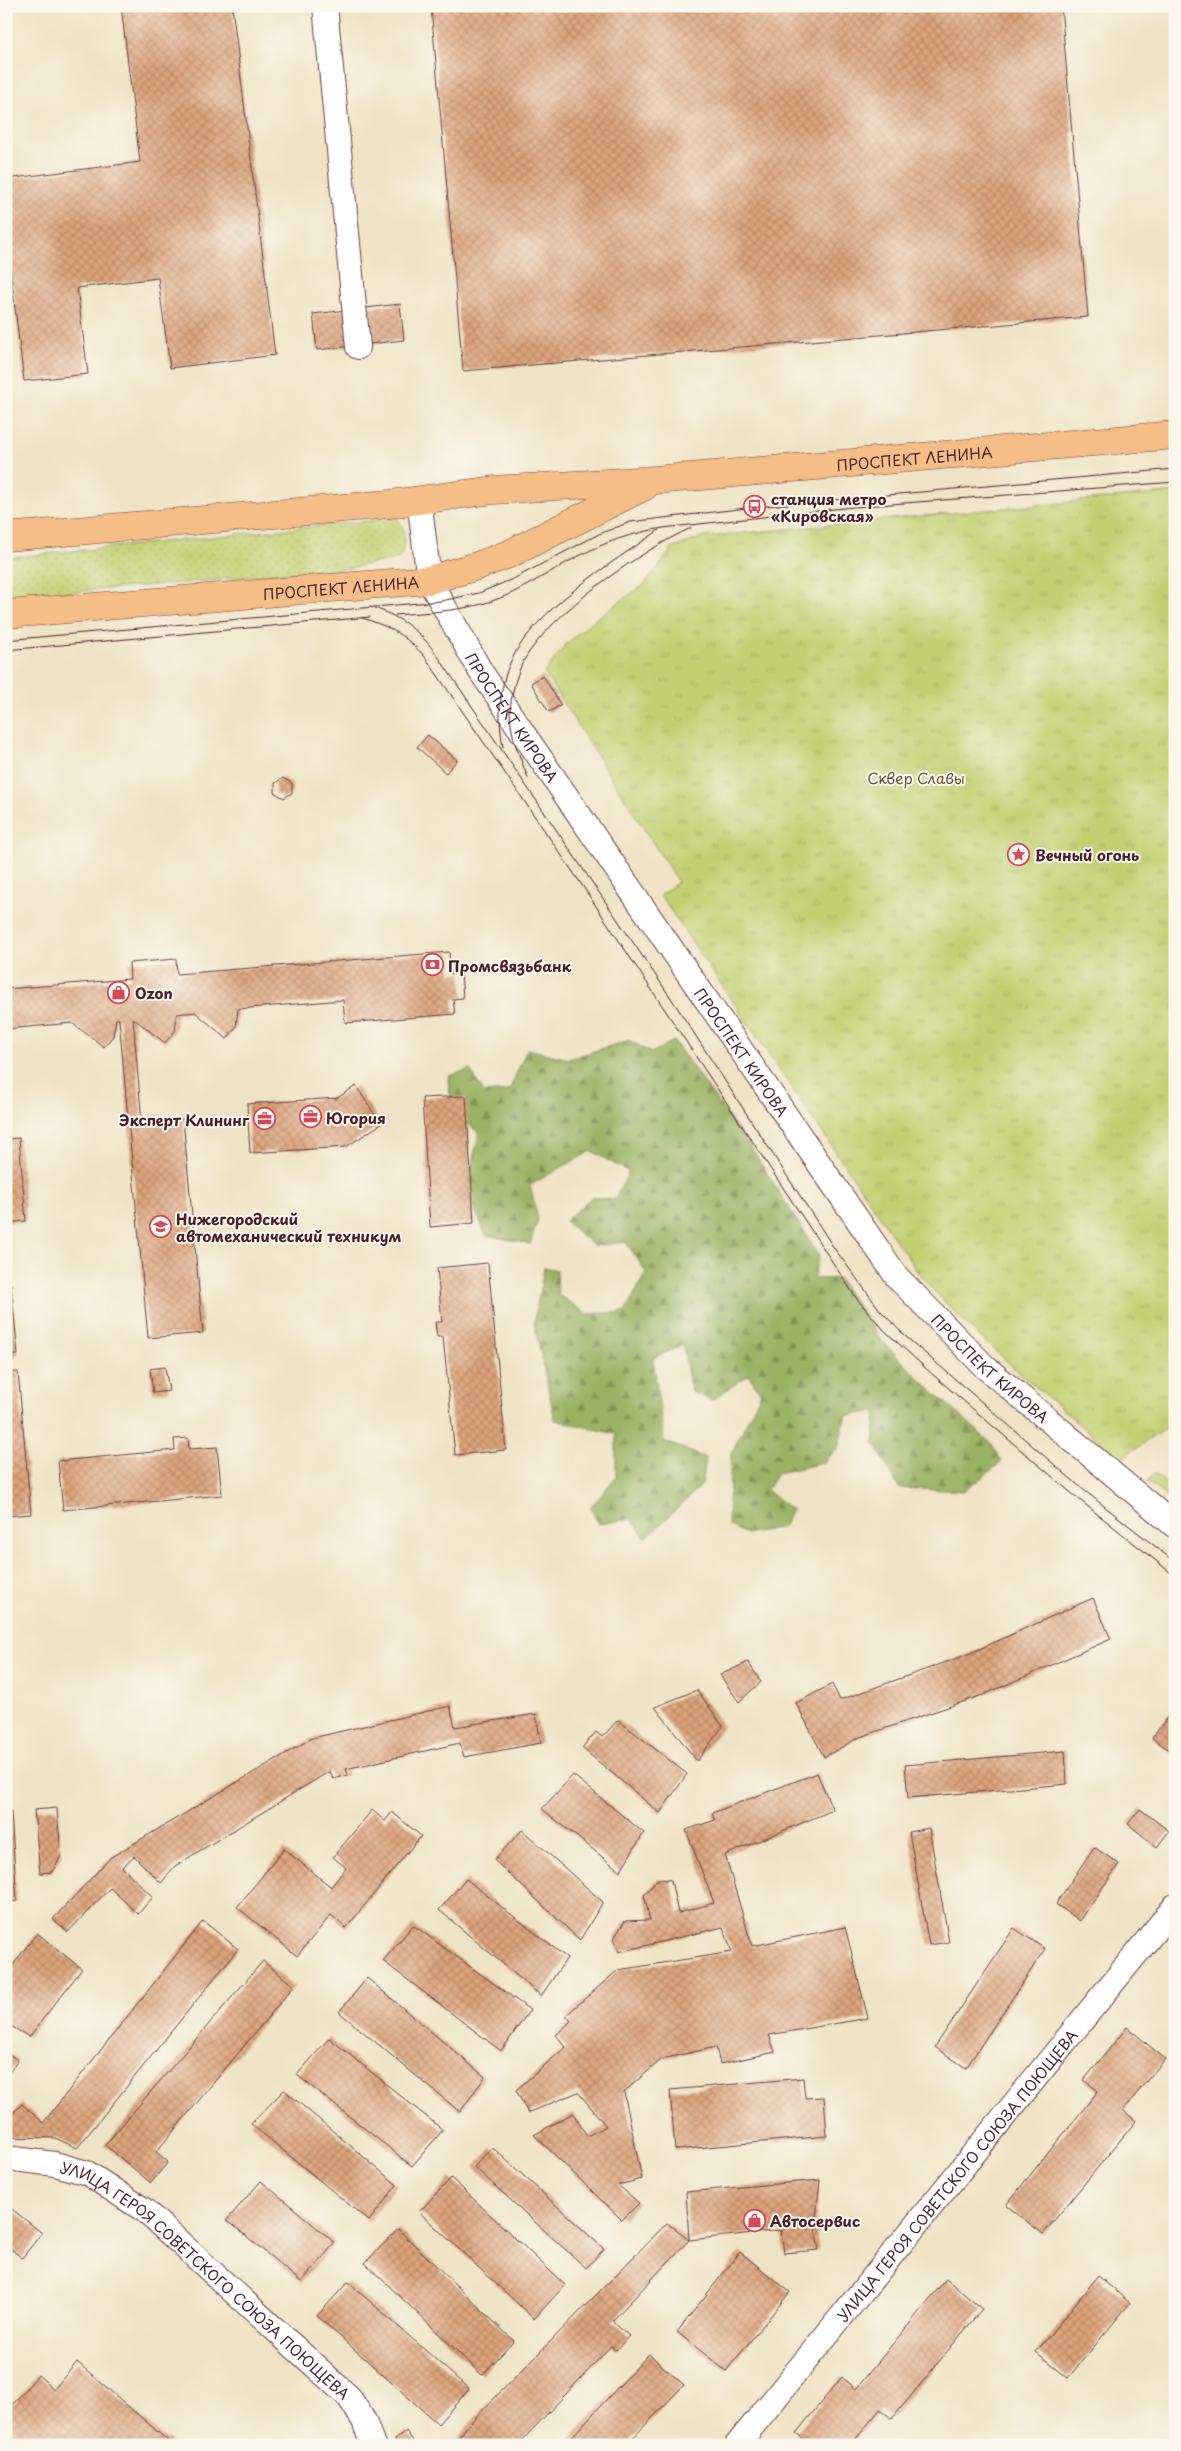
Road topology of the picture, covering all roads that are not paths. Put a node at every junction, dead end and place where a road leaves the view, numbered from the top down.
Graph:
1 (325, 6) edge
2 (358, 346) dead end
3 (1175, 435) edge
4 (655, 480) junction
5 (419, 499) junction
6 (6, 537) edge
7 (429, 580) junction
8 (6, 614) edge
9 (1175, 1526) edge
10 (1175, 1906) edge
11 (6, 2158) edge
12 (374, 2445) edge
13 (737, 2445) edge

1 - 2 street
3 - 4 main road, ПРОСПЕКТ ЛЕНИНА
4 - 5 main road, ПРОСПЕКТ ЛЕНИНА
4 - 7 main road, ПРОСПЕКТ ЛЕНИНА
5 - 6 main road, ПРОСПЕКТ ЛЕНИНА
5 - 7 street, ПРОСПЕКТ КИРОВА
7 - 8 main road, ПРОСПЕКТ ЛЕНИНА
7 - 9 street, ПРОСПЕКТ КИРОВА
10 - 13 street, УЛИЦА ГЕРОЯ СОВЕТСКОГО СОЮЗА ПОЮЩЕВА
11 - 12 street, УЛИЦА ГЕРОЯ СОВЕТСКОГО СОЮЗА ПОЮЩЕВА

